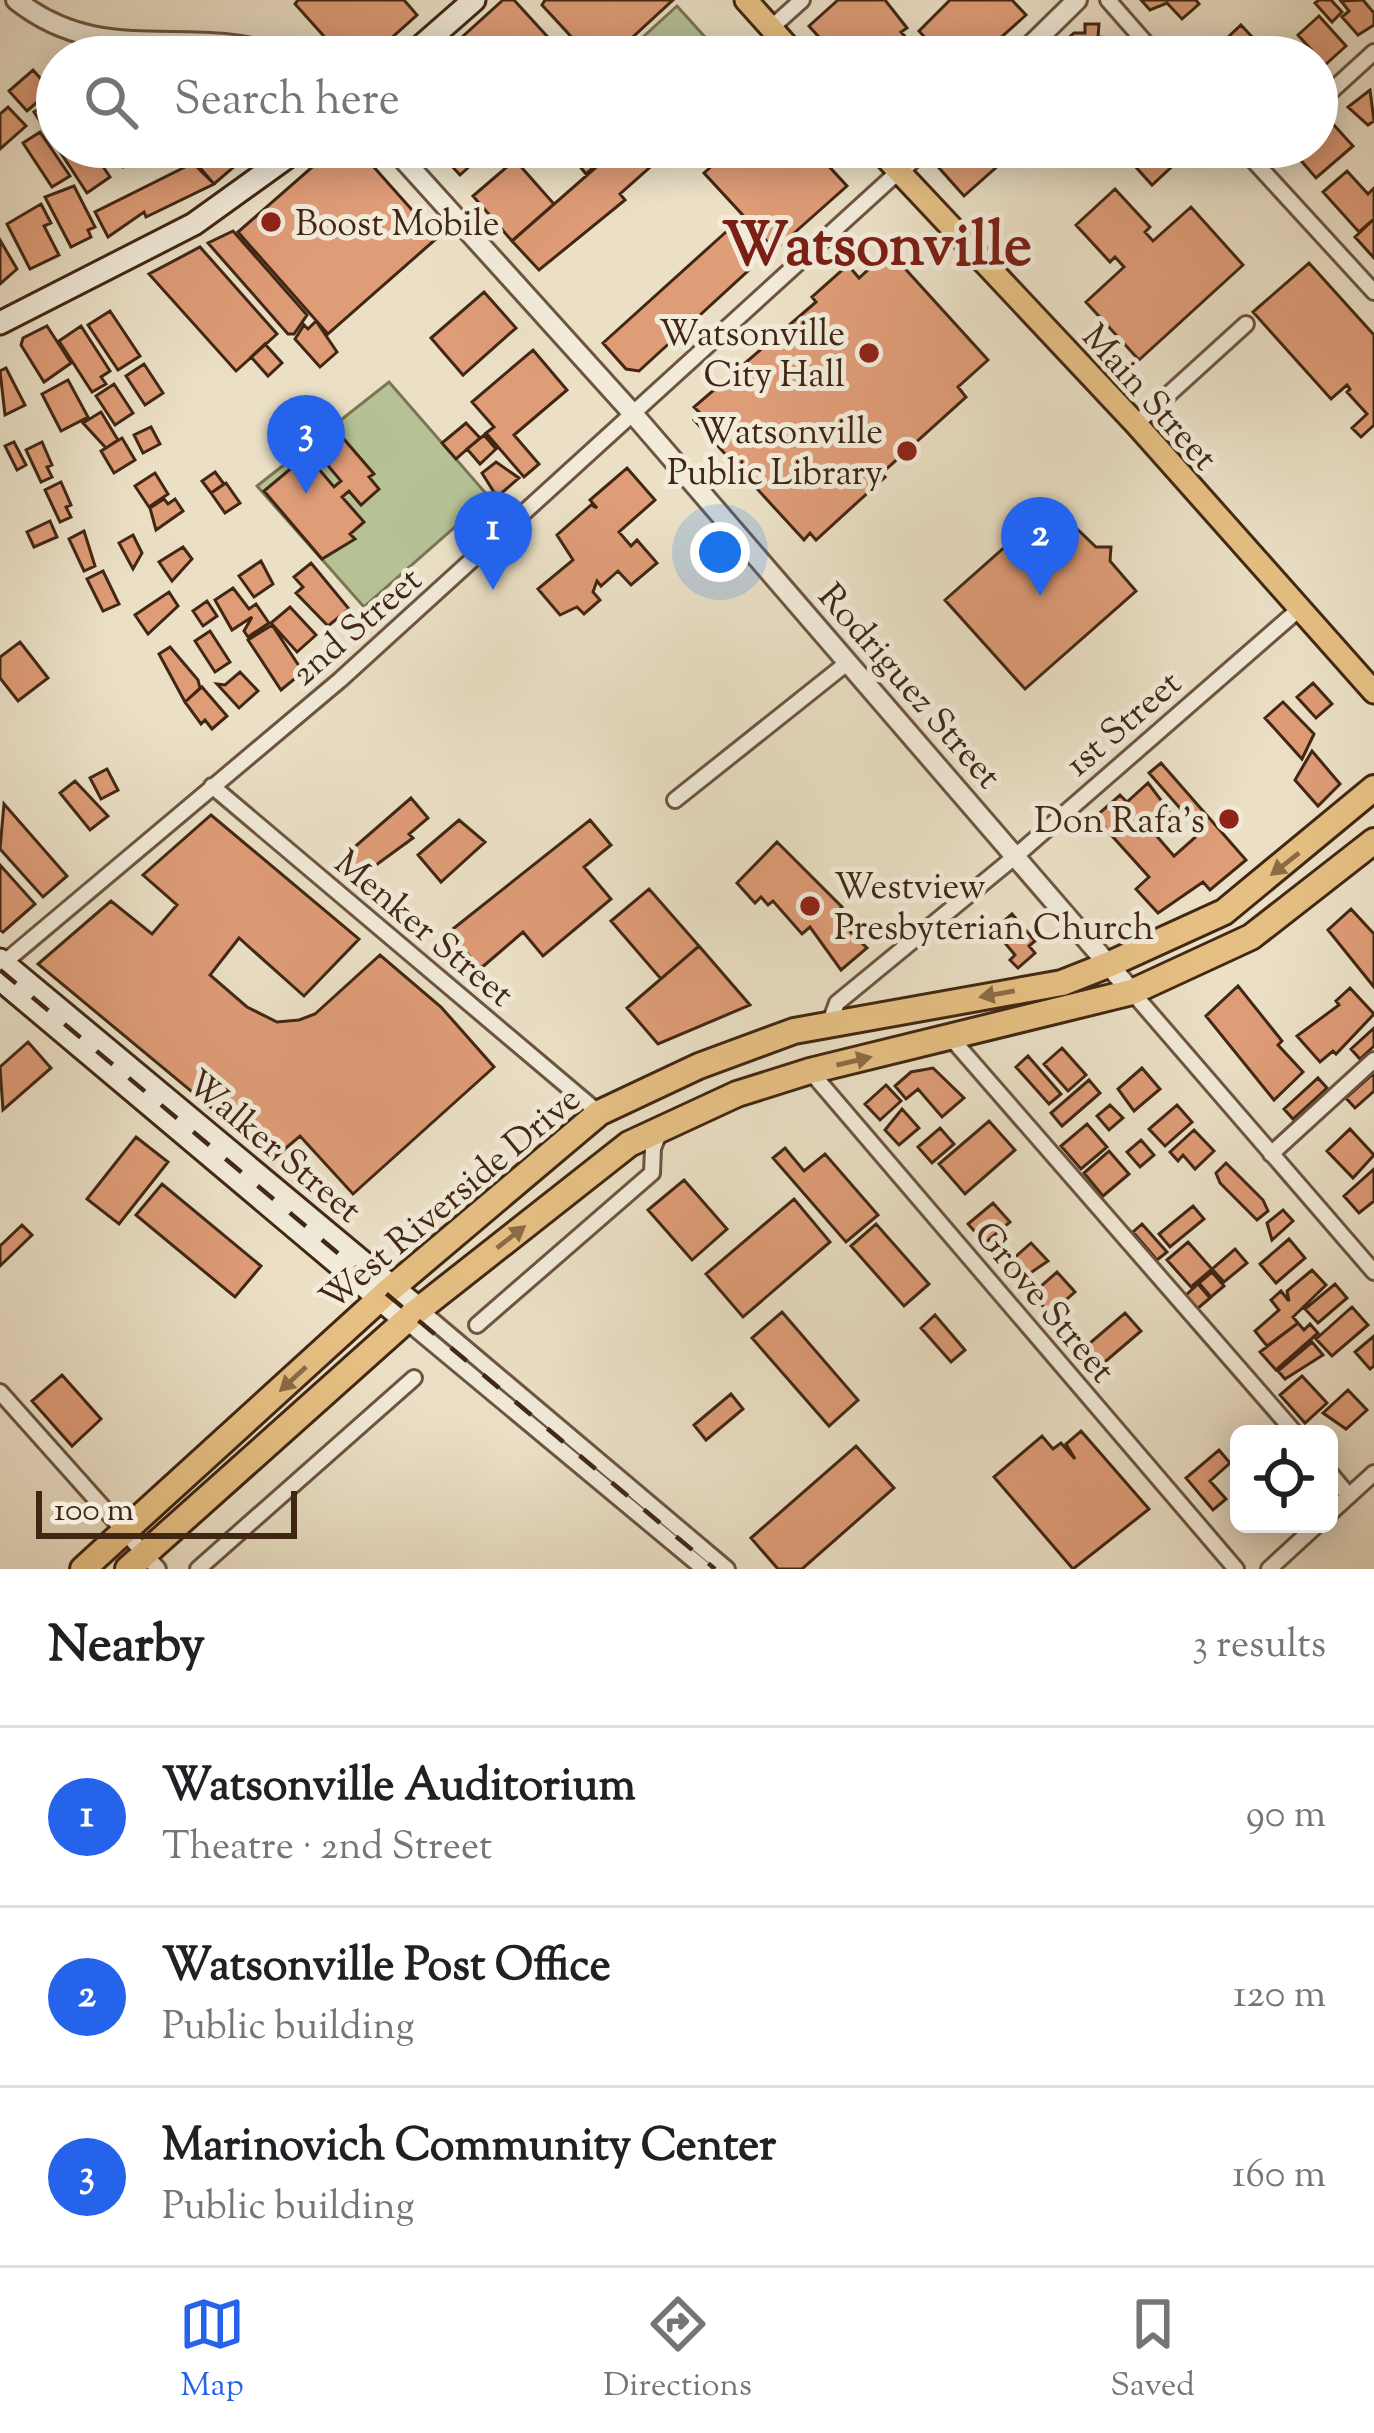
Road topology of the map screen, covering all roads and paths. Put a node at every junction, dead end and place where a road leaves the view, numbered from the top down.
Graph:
1 (16, 0) edge
2 (474, 0) edge
3 (746, 0) edge
4 (802, 0) edge
5 (1076, 0) edge
6 (1108, 0) edge
7 (771, 28) junction
8 (81, 36) edge
9 (433, 36) edge
10 (778, 36) edge
11 (1040, 36) edge
12 (1140, 36) edge
13 (1374, 52) edge
14 (1338, 85) edge
15 (274, 168) edge
16 (411, 168) edge
17 (894, 168) edge
18 (902, 168) edge
19 (1262, 168) edge
20 (898, 172) junction
21 (1374, 292) edge
22 (0, 323) edge
23 (1246, 324) dead end
24 (635, 416) junction
25 (1136, 424) junction
26 (1297, 611) junction
27 (847, 663) junction
28 (1374, 692) edge
29 (212, 786) junction
30 (1374, 788) edge
31 (675, 800) dead end
32 (1374, 841) edge
33 (1017, 855) junction
34 (1110, 964) junction
35 (1, 967) edge
36 (1132, 992) junction
37 (830, 1022) junction
38 (951, 1038) junction
39 (1374, 1060) edge
40 (810, 1071) junction
41 (599, 1113) junction
42 (664, 1124) junction
43 (1271, 1154) junction
44 (1374, 1272) edge
45 (386, 1293) junction
46 (413, 1315) junction
47 (478, 1324) dead end
48 (414, 1378) dead end
49 (0, 1392) edge
50 (1288, 1425) edge
51 (1374, 1474) edge
52 (1338, 1483) edge
53 (1349, 1496) junction
54 (1338, 1506) edge
55 (127, 1533) junction
56 (1308, 1533) edge
57 (144, 1564) edge
58 (83, 1569) edge
59 (198, 1569) edge
60 (704, 1569) edge
61 (728, 1569) edge
62 (1235, 1569) edge
63 (1269, 1569) edge

1 - 8 street
2 - 9 main road
3 - 7 main road
4 - 7 street
5 - 11 street
6 - 12 street
7 - 10 main road
13 - 14 street
15 - 22 main road
16 - 24 street, Rodriguez Street
17 - 20 main road, Main Street
18 - 20 street
19 - 21 street
20 - 24 street, 2nd Street
20 - 25 main road, Main Street
23 - 25 street
24 - 27 street, Rodriguez Street
24 - 29 street, 2nd Street
25 - 26 main road, Main Street
26 - 28 main road, Main Street
26 - 33 street, 1st Street
27 - 31 street
27 - 33 street, Rodriguez Street
29 - 35 street, 2nd Street
29 - 41 street, Menker Street
30 -> 34 highway, West Riverside Drive
32 - 36 highway, West Riverside Drive
33 - 34 street, Rodriguez Street
33 - 37 street, 1st Street
34 - 36 street, Rodriguez Street
34 -> 37 highway, West Riverside Drive
35 - 45 main road, Walker Street
36 - 38 highway, West Riverside Drive
36 - 43 street, Rodriguez Street
37 - 41 highway, West Riverside Drive
40 -> 38 highway, West Riverside Drive
38 - 50 street
39 - 43 street
40 - 42 highway, West Riverside Drive
40 - 62 street, Grove Street
41 - 45 highway, West Riverside Drive
46 -> 42 highway, West Riverside Drive
42 - 47 street
43 - 44 street, Rodriguez Street
45 - 46 main road, Walker Street
45 -> 55 highway, West Riverside Drive
46 - 57 highway, West Riverside Drive
46 - 60 street, Walker Street
46 - 61 street, Walker Street
48 - 59 street
49 - 55 street
51 - 53 street
52 - 53 street
53 - 54 street
55 - 57 street
55 - 58 highway, West Riverside Drive
56 - 63 street

